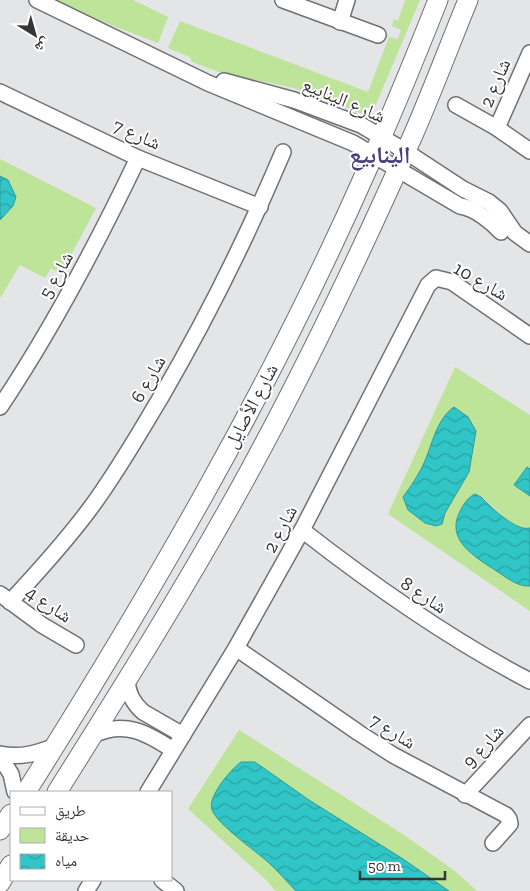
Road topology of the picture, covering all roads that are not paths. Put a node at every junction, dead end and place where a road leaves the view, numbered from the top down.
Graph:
1 (37, 0) edge
2 (283, 0) edge
3 (347, 0) edge
4 (438, 0) edge
5 (468, 0) edge
6 (340, 22) junction
7 (378, 35) dead end
8 (530, 53) edge
9 (161, 60) junction
10 (0, 92) edge
11 (456, 105) dead end
12 (497, 128) junction
13 (381, 136) junction
14 (406, 151) junction
15 (530, 151) edge
16 (283, 152) dead end
17 (374, 155) junction
18 (138, 158) junction
19 (398, 169) junction
20 (470, 193) junction
21 (260, 206) junction
22 (460, 206) junction
23 (508, 233) junction
24 (530, 244) edge
25 (436, 278) joint
26 (530, 336) edge
27 (0, 408) edge
28 (302, 530) junction
29 (5, 598) edge
30 (76, 645) dead end
31 (236, 648) junction
32 (127, 680) junction
33 (530, 681) edge
34 (143, 712) junction
35 (530, 725) edge
36 (132, 730) junction
37 (93, 734) junction
38 (183, 734) junction
39 (55, 746) junction
40 (172, 753) junction
41 (0, 756) edge
42 (15, 791) edge
43 (27, 791) edge
44 (58, 791) edge
45 (149, 791) edge
46 (465, 795) junction
47 (10, 815) edge
48 (0, 830) edge
49 (493, 843) dead end
50 (10, 868) edge
51 (163, 881) edge
52 (0, 883) edge
53 (176, 891) edge

1 - 9 street, شارع الينابيع
2 - 6 street
3 - 6 street
4 - 13 main road, شارع الأصايل
5 - 14 main road, شارع الأصايل
6 - 7 street
8 - 12 street, شارع 2
9 - 13 street, شارع الينابيع
9 - 17 street, شارع الينابيع
10 - 18 street, شارع 7
11 - 12 street
12 - 15 street
13 - 14 street, شارع الينابيع
13 - 17 main road, شارع الأصايل
14 - 19 main road, شارع الأصايل
14 - 20 street, شارع الينابيع
16 - 21 street, شارع 6
17 - 19 street, شارع الينابيع
17 - 39 main road, شارع الأصايل
18 - 21 street, شارع 7
18 - 27 street, شارع 5
19 - 22 street, شارع الينابيع
19 - 32 main road, شارع الأصايل
20 - 22 street
20 - 23 street, شارع الينابيع
21 - 29 street, شارع 6
22 - 23 street, شارع الينابيع
23 - 24 street, شارع الينابيع
25 - 26 street, شارع 10
25 - 28 street, شارع 2
28 - 31 street, شارع 2
28 - 33 street, شارع 8
29 - 30 street, شارع 4
31 - 38 street, شارع 2
31 - 46 street, شارع 7
32 - 34 street
32 - 37 main road, شارع الأصايل
34 - 36 street
34 - 38 street
35 - 46 street, شارع 9
36 - 37 street
36 - 40 street
37 - 44 main road, شارع الأصايل
38 - 40 street, شارع 2
39 - 41 street
39 - 43 main road, شارع الأصايل
40 - 45 street, شارع 2
41 - 42 street
46 - 49 street, شارع 7
47 - 48 main road
50 - 52 main road
51 - 53 street

